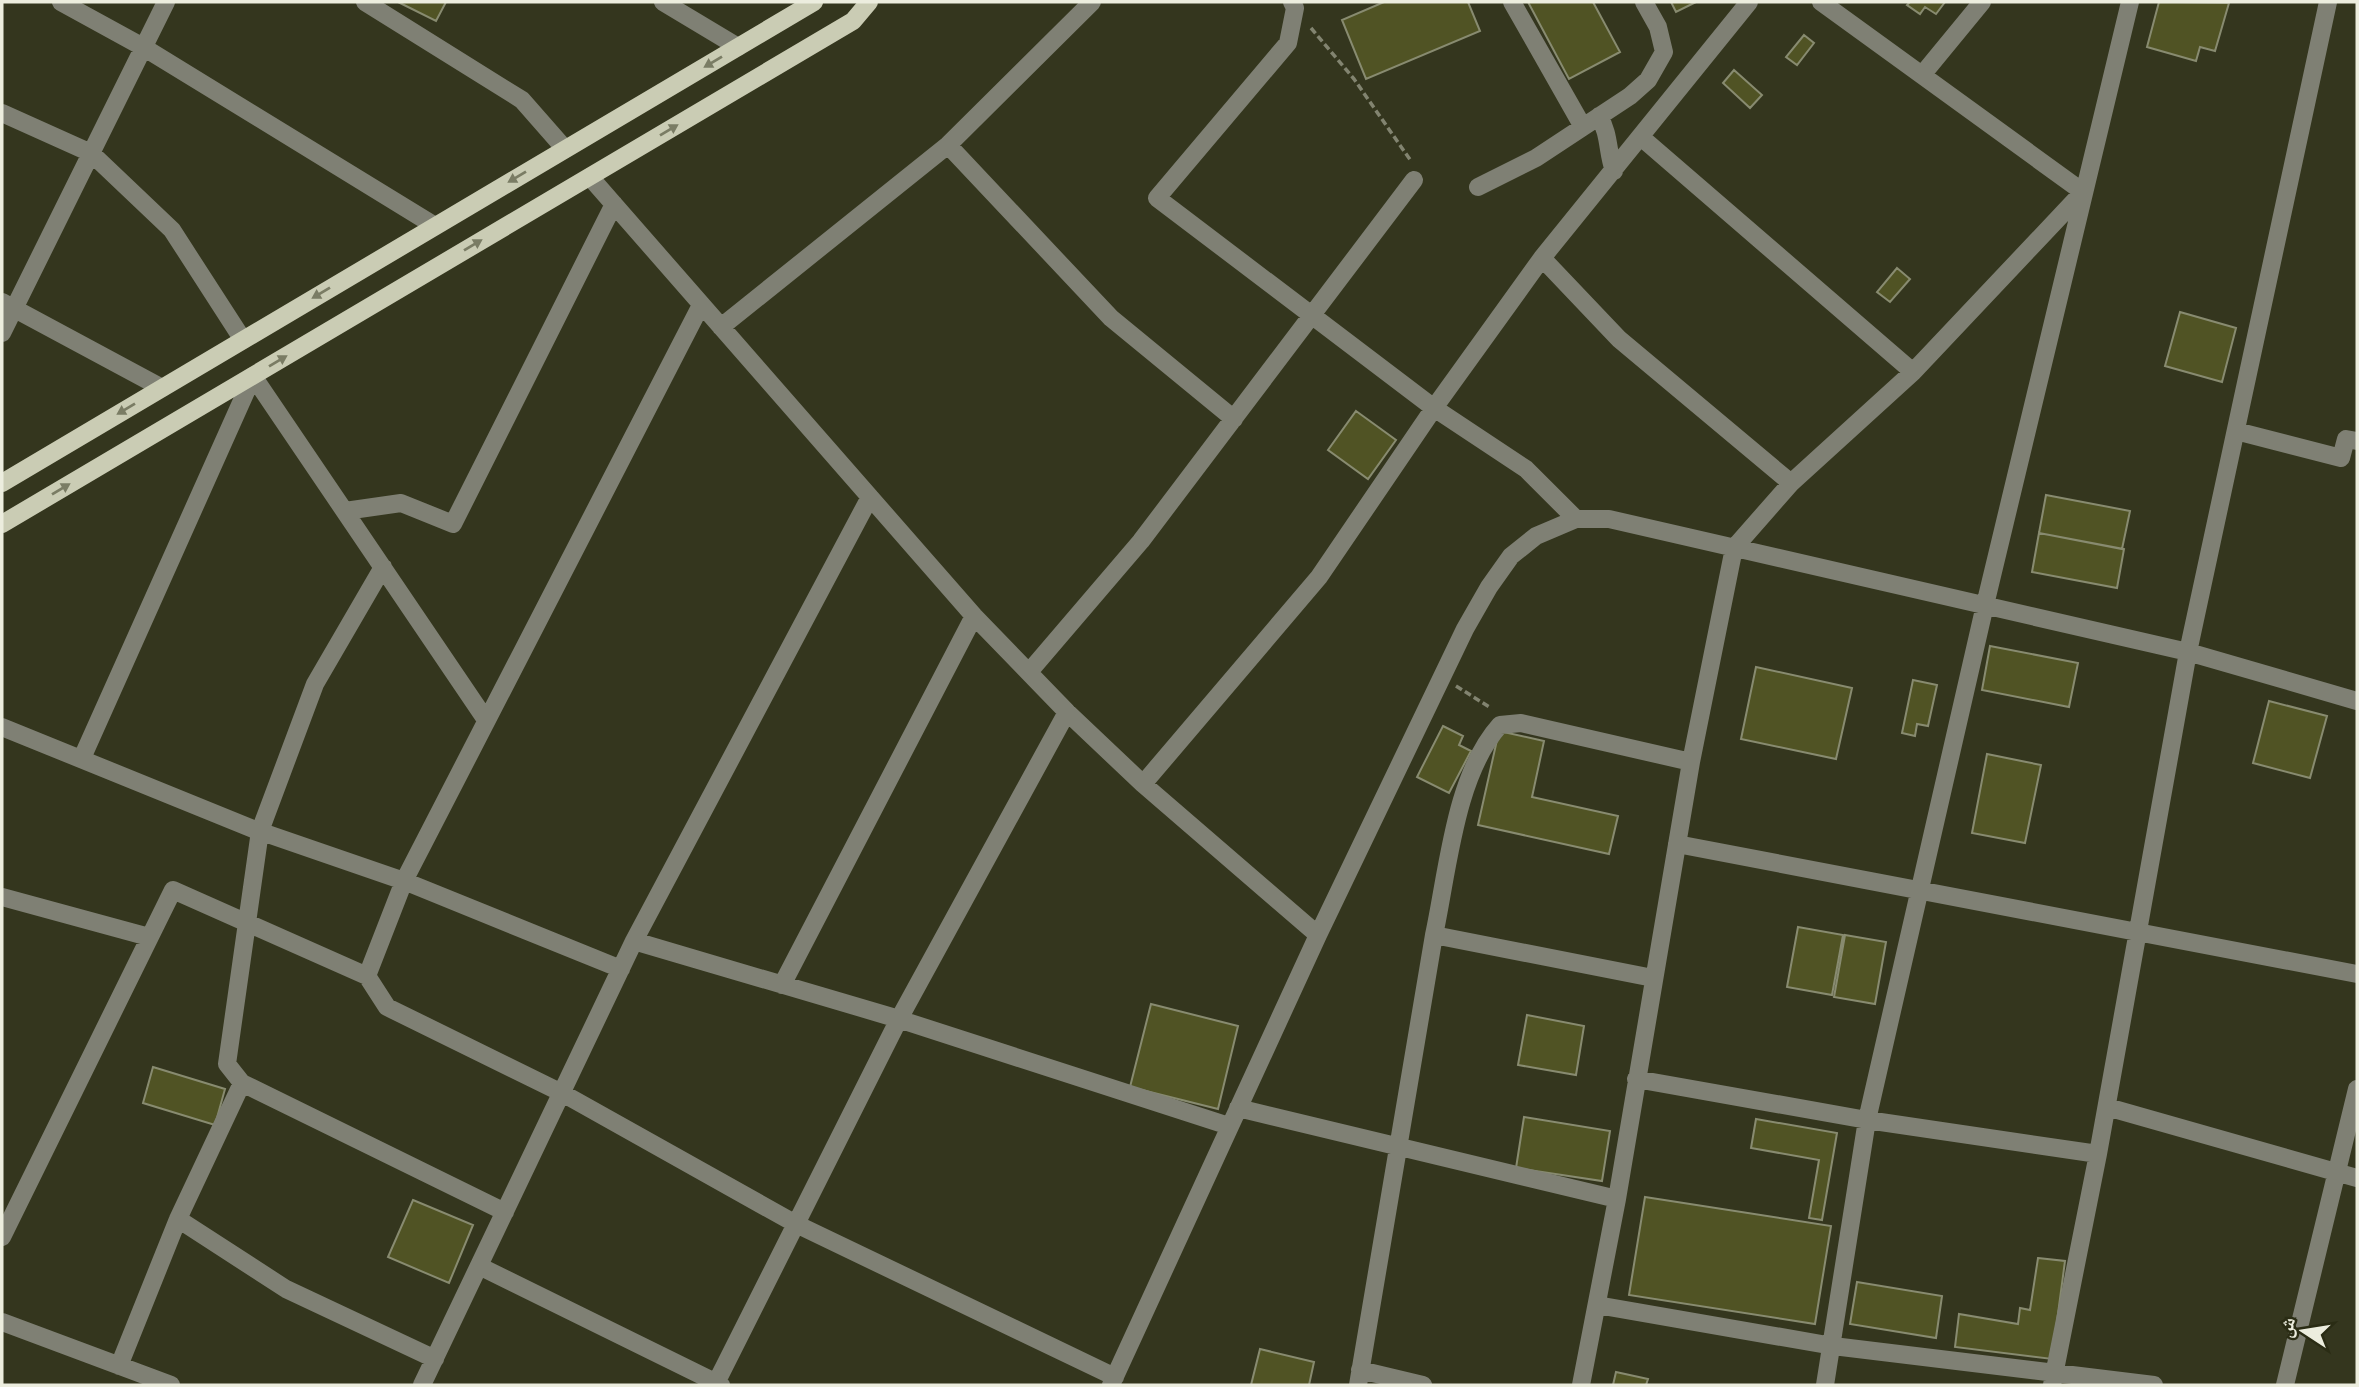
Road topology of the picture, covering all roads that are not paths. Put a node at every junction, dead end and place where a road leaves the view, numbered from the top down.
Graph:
1 (61, 2) edge
2 (166, 2) edge
3 (365, 2) edge
4 (663, 2) edge
5 (814, 2) edge
6 (869, 2) edge
7 (1092, 2) edge
8 (1512, 2) edge
9 (1644, 2) edge
10 (1748, 2) edge
11 (1821, 2) edge
12 (1982, 2) edge
13 (2130, 2) edge
14 (2328, 2) edge
15 (1298, 4) edge
16 (143, 47) junction
17 (738, 47) junction
18 (1922, 75) junction
19 (2, 113) edge
20 (1599, 116) junction
21 (1583, 127) junction
22 (1642, 138) junction
23 (948, 145) junction
24 (565, 149) junction
25 (91, 153) junction
26 (1614, 171) junction
27 (590, 177) junction
28 (1415, 180) road end
29 (1478, 187) dead end
30 (2083, 192) junction
31 (614, 204) junction
32 (435, 226) junction
33 (1542, 258) junction
34 (701, 304) junction
35 (8, 305) edge
36 (1313, 316) junction
37 (722, 327) junction
38 (2, 333) edge
39 (243, 340) junction
40 (1913, 372) junction
41 (253, 376) junction
42 (162, 388) junction
43 (1434, 408) junction
44 (1234, 419) junction
45 (2236, 431) junction
46 (2357, 442) edge
47 (2, 482) edge
48 (1791, 484) junction
49 (870, 496) junction
50 (345, 511) junction
51 (1576, 519) junction
52 (2, 524) edge
53 (1734, 548) junction
54 (383, 567) junction
55 (1985, 605) junction
56 (974, 616) junction
57 (2189, 652) junction
58 (1028, 672) junction
59 (2357, 701) edge
60 (1067, 712) junction
61 (486, 720) junction
62 (2, 727) edge
63 (82, 758) junction
64 (1691, 762) junction
65 (1143, 784) junction
66 (260, 831) junction
67 (1676, 844) junction
68 (404, 881) junction
69 (1920, 891) junction
70 (2, 897) edge
71 (248, 922) junction
72 (2138, 933) junction
73 (1318, 935) junction
74 (1434, 935) junction
75 (149, 937) junction
76 (634, 941) junction
77 (621, 968) junction
78 (2357, 974) edge
79 (367, 976) junction
80 (1653, 978) junction
81 (782, 985) junction
82 (899, 1019) junction
83 (1636, 1079) junction
84 (242, 1083) junction
85 (2357, 1089) edge
86 (562, 1093) junction
87 (2106, 1107) junction
88 (1237, 1108) junction
89 (1867, 1120) junction
90 (1229, 1126) junction
91 (1400, 1149) junction
92 (2098, 1154) junction
93 (2338, 1173) junction
94 (2357, 1178) edge
95 (1617, 1199) junction
96 (505, 1212) junction
97 (178, 1219) junction
98 (796, 1224) junction
99 (2, 1237) edge
100 (479, 1266) junction
101 (1597, 1305) junction
102 (2, 1322) edge
103 (1833, 1346) junction
104 (435, 1359) junction
105 (119, 1366) junction
106 (1359, 1378) edge
107 (2054, 1379) edge
108 (1113, 1381) edge
109 (717, 1384) edge
110 (171, 1385) edge
111 (422, 1385) edge
112 (1423, 1385) edge
113 (1581, 1385) edge
114 (1825, 1385) edge
115 (2154, 1385) edge
116 (2285, 1385) edge

1 - 16 street
2 - 16 street
3 - 24 street
4 - 17 street
5 - 17 main road
27 -> 6 main road
7 - 23 street
8 - 21 street
9 - 20 street
10 - 22 street
11 - 18 street
12 - 18 street
13 - 30 street
14 - 45 street
15 - 36 street
16 - 25 street
16 - 32 street
17 -> 24 main road
18 - 30 street
19 - 25 street
20 - 21 street
20 - 26 street
21 - 29 street
22 - 26 street
22 - 40 street
23 - 37 street
23 - 44 street
24 -> 32 main road
25 - 35 street
25 - 39 street
26 - 33 street
27 - 31 street
41 -> 27 main road
28 - 36 street
30 - 40 street
30 - 55 street
31 - 34 street
31 - 50 street
32 -> 39 main road
33 - 43 street
33 - 48 street
34 - 37 street
34 - 61 street
35 - 38 street
35 - 42 street
36 - 43 street
36 - 44 street
37 - 49 street
39 - 42 main road
40 - 48 street
41 - 50 street
52 -> 41 main road
41 - 63 street
42 -> 47 main road
43 - 51 street
43 - 65 street
44 - 58 street
45 - 46 street
45 - 57 street
48 - 53 street
49 - 56 street
49 - 76 street
50 - 54 street
51 - 53 street
51 - 73 street
53 - 55 street
53 - 64 street
54 - 61 street
54 - 66 street
55 - 57 street
55 - 69 street
56 - 58 street
56 - 81 street
57 - 59 street
57 - 72 street
58 - 60 street
60 - 65 street
60 - 82 street
61 - 68 street
62 - 63 street
63 - 66 street
64 - 67 street
64 - 74 street
65 - 73 street
66 - 68 street
66 - 71 street
67 - 69 street
67 - 80 street
68 - 77 street
68 - 79 street
69 - 72 street
69 - 89 street
70 - 75 street
71 - 75 street
71 - 79 street
71 - 84 street
72 - 78 street
72 - 87 street
73 - 88 street
74 - 80 street
74 - 91 street
75 - 99 street
76 - 77 street
76 - 81 street
77 - 86 street
79 - 86 street
80 - 83 street
81 - 82 street
82 - 90 street
82 - 98 street
83 - 89 street
83 - 95 street
84 - 96 street
84 - 97 street
85 - 93 street
86 - 96 street
86 - 98 street
87 - 92 street
87 - 93 street
88 - 90 street
88 - 91 street
89 - 92 street
89 - 103 street
90 - 108 street
91 - 95 street
91 - 106 street
92 - 107 street
93 - 94 street
93 - 116 street
95 - 101 street
96 - 100 street
97 - 104 street
97 - 105 street
98 - 108 street
98 - 109 street
100 - 104 street
100 - 109 street
101 - 103 street
101 - 113 street
102 - 105 street
103 - 107 street
103 - 114 street
104 - 111 street
105 - 110 street
106 - 112 street
107 - 115 street

